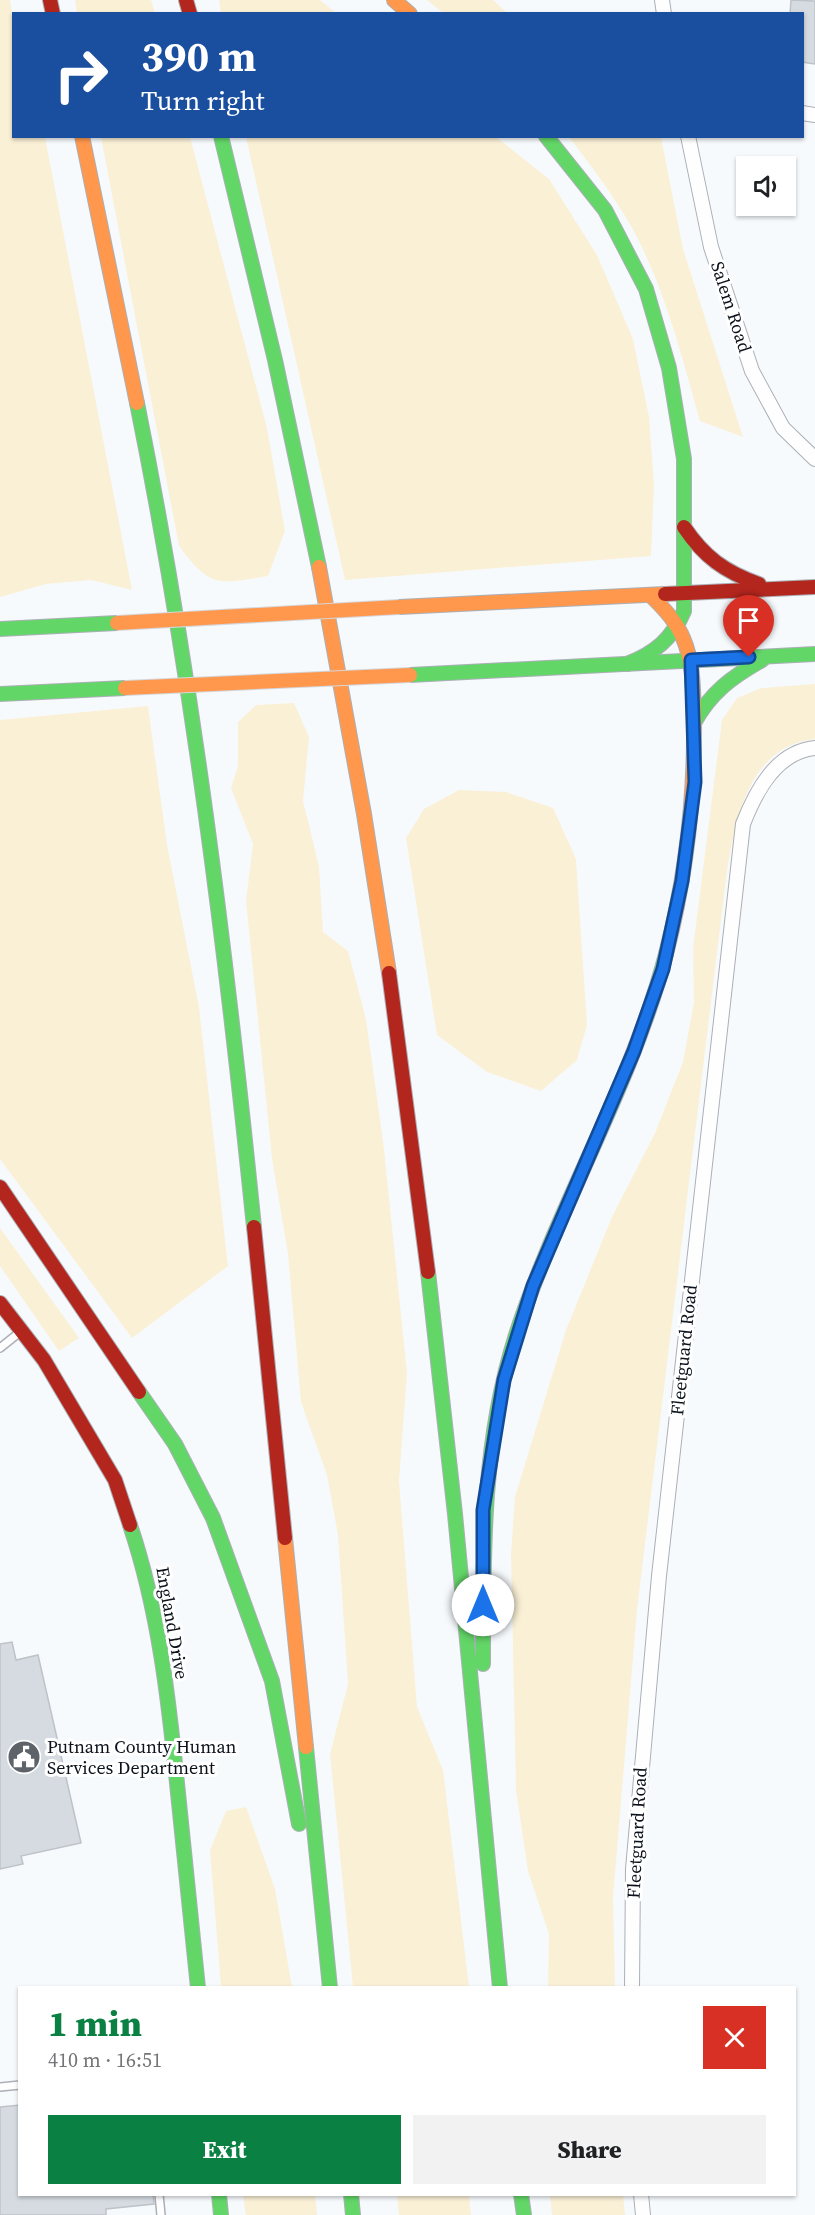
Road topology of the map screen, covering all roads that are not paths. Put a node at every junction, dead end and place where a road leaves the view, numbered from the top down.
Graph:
1 (394, 0) edge
2 (408, 12) edge
3 (82, 138) edge
4 (222, 138) edge
5 (548, 138) edge
6 (688, 138) edge
7 (815, 459) edge
8 (684, 527) junction
9 (815, 587) edge
10 (773, 589) junction
11 (686, 594) junction
12 (651, 595) junction
13 (678, 626) junction
14 (0, 629) edge
15 (815, 654) edge
16 (768, 657) junction
17 (691, 660) junction
18 (627, 664) junction
19 (0, 694) edge
20 (694, 724) junction
21 (815, 748) edge
22 (0, 1187) edge
23 (0, 1303) edge
24 (22, 1330) junction
25 (0, 1348) edge
26 (482, 1796) junction
27 (198, 1986) edge
28 (330, 1986) edge
29 (330, 1986) edge
30 (500, 1986) edge
31 (632, 1986) edge
32 (18, 2085) edge
33 (0, 2087) edge
34 (159, 2196) edge
35 (219, 2196) edge
36 (351, 2196) edge
37 (521, 2196) edge
38 (641, 2196) edge
39 (161, 2215) edge
40 (220, 2215) edge
41 (353, 2215) edge
42 (524, 2215) edge
43 (643, 2215) edge

1 - 2 main road
3 - 28 main road
4 - 26 main road
5 - 8 main road
6 - 7 street, Salem Road
8 - 10 main road
8 - 11 main road
9 - 10 main road
10 - 11 main road
11 - 12 main road
11 - 13 main road
12 - 13 main road
12 - 14 main road, bridge
13 - 17 main road
13 - 18 main road
15 - 16 main road
16 - 17 main road
16 - 20 main road
17 - 18 main road
17 - 20 main road
18 - 19 main road, bridge
20 - 26 main road
21 - 31 street, Fleetguard Road
22 - 29 main road
23 - 24 main road, England Drive
24 - 25 lane
24 - 27 main road, England Drive
26 - 30 main road
32 - 33 lane
34 - 39 lane
35 - 40 main road
36 - 41 main road
37 - 42 main road
38 - 43 street

